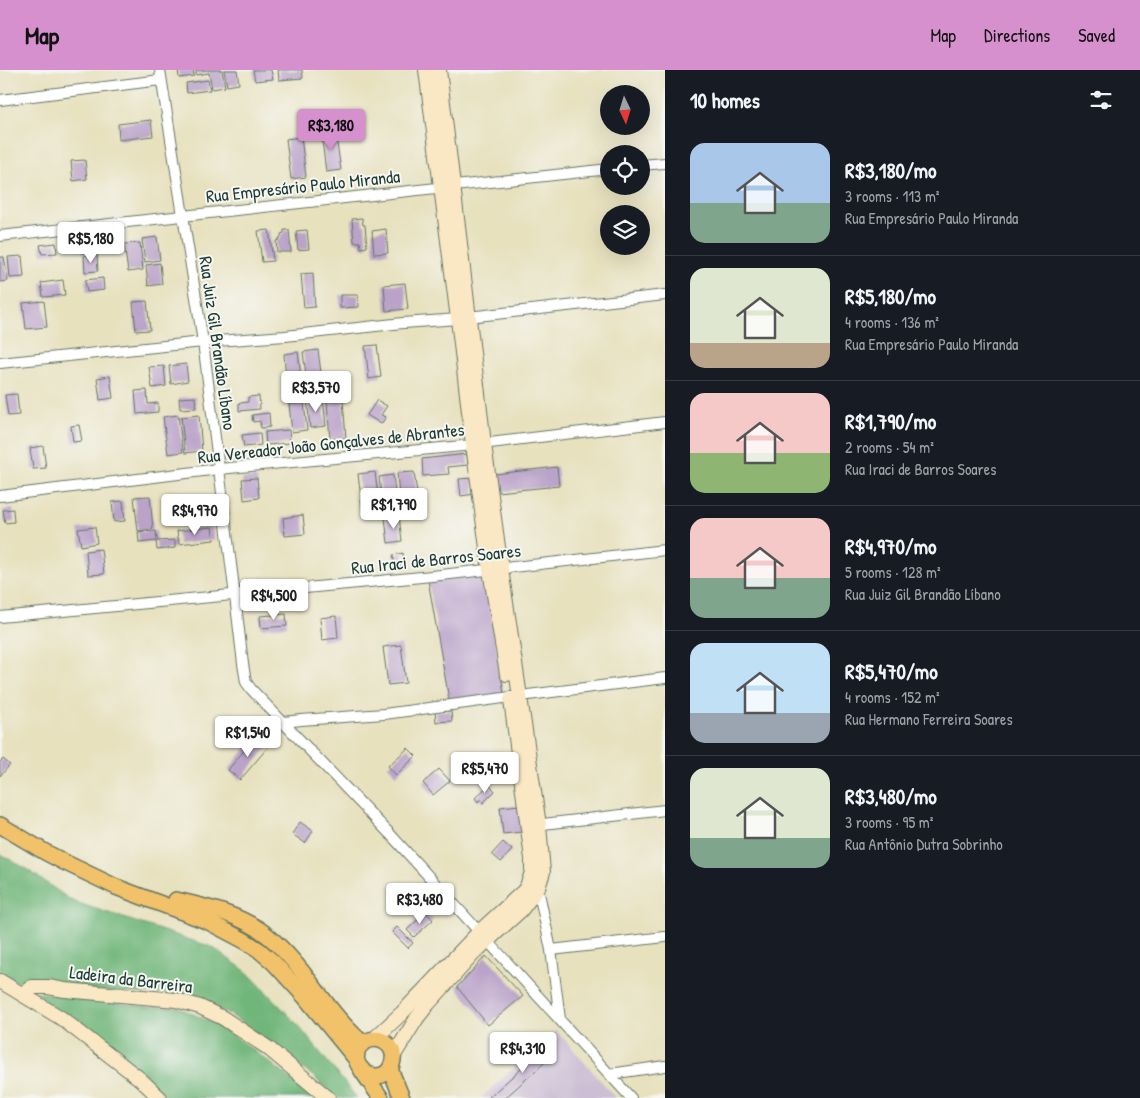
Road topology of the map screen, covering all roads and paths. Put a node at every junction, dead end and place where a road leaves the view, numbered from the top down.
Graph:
1 (426, 70) edge
2 (439, 70) edge
3 (161, 75) edge
4 (0, 100) edge
5 (665, 163) edge
6 (650, 165) edge
7 (600, 170) edge
8 (447, 186) junction
9 (182, 216) junction
10 (0, 236) edge
11 (665, 295) edge
12 (463, 318) junction
13 (202, 342) junction
14 (0, 363) edge
15 (665, 422) edge
16 (478, 445) junction
17 (220, 469) junction
18 (0, 496) edge
19 (665, 550) edge
20 (496, 570) junction
21 (235, 596) junction
22 (0, 617) edge
23 (665, 678) edge
24 (515, 697) junction
25 (284, 722) junction
26 (665, 810) edge
27 (0, 825) edge
28 (534, 825) junction
29 (106, 882) junction
30 (538, 888) junction
31 (483, 936) junction
32 (665, 936) edge
33 (551, 950) junction
34 (0, 980) edge
35 (22, 994) junction
36 (560, 1019) junction
37 (369, 1041) junction
38 (392, 1062) junction
39 (359, 1065) junction
40 (665, 1066) edge
41 (610, 1074) junction
42 (160, 1098) edge
43 (328, 1098) edge
44 (381, 1098) edge
45 (402, 1098) edge
46 (631, 1098) edge

1 - 8 main road
2 - 8 main road
3 - 4 street
3 - 9 street, Rua Juiz Gil Brandão Líbano
5 - 6 street
7 - 8 street, Rua Empresário Paulo Miranda
8 - 9 street, Rua Empresário Paulo Miranda
8 - 12 main road
9 - 10 street, Rua Empresário Paulo Miranda
9 - 13 street, Rua Juiz Gil Brandão Líbano
11 - 12 street
12 - 13 street
12 - 16 main road
13 - 14 street
13 - 17 street, Rua Juiz Gil Brandão Líbano
15 - 16 street, Rua Vereador João Gonçalves de Abrantes
16 - 17 street, Rua Vereador João Gonçalves de Abrantes
16 - 20 main road
17 - 18 street, Rua Vereador João Gonçalves de Abrantes
17 - 21 street, Rua Juiz Gil Brandão Líbano
19 - 20 street, Rua Iraci de Barros Soares
20 - 21 street, Rua Iraci de Barros Soares
20 - 24 main road
21 - 22 street, Rua Iraci de Barros Soares
21 - 25 street, Rua Juiz Gil Brandão Líbano
23 - 24 street
24 - 25 street
24 - 28 main road
25 - 31 street
26 - 28 street
27 - 29 main road
28 - 30 main road
28 - 31 main road
29 - 37 main road
29 - 39 main road
30 - 31 main road
30 - 33 street
31 - 36 street
31 - 37 main road
31 - 38 main road
32 - 33 street
33 - 36 street
34 - 35 main road
35 - 42 main road
35 - 43 main road, Ladeira da Barreira
36 - 41 street
37 - 38 main road
37 - 39 main road
38 - 39 main road
38 - 45 main road
39 - 44 main road
40 - 41 street
41 - 46 street

